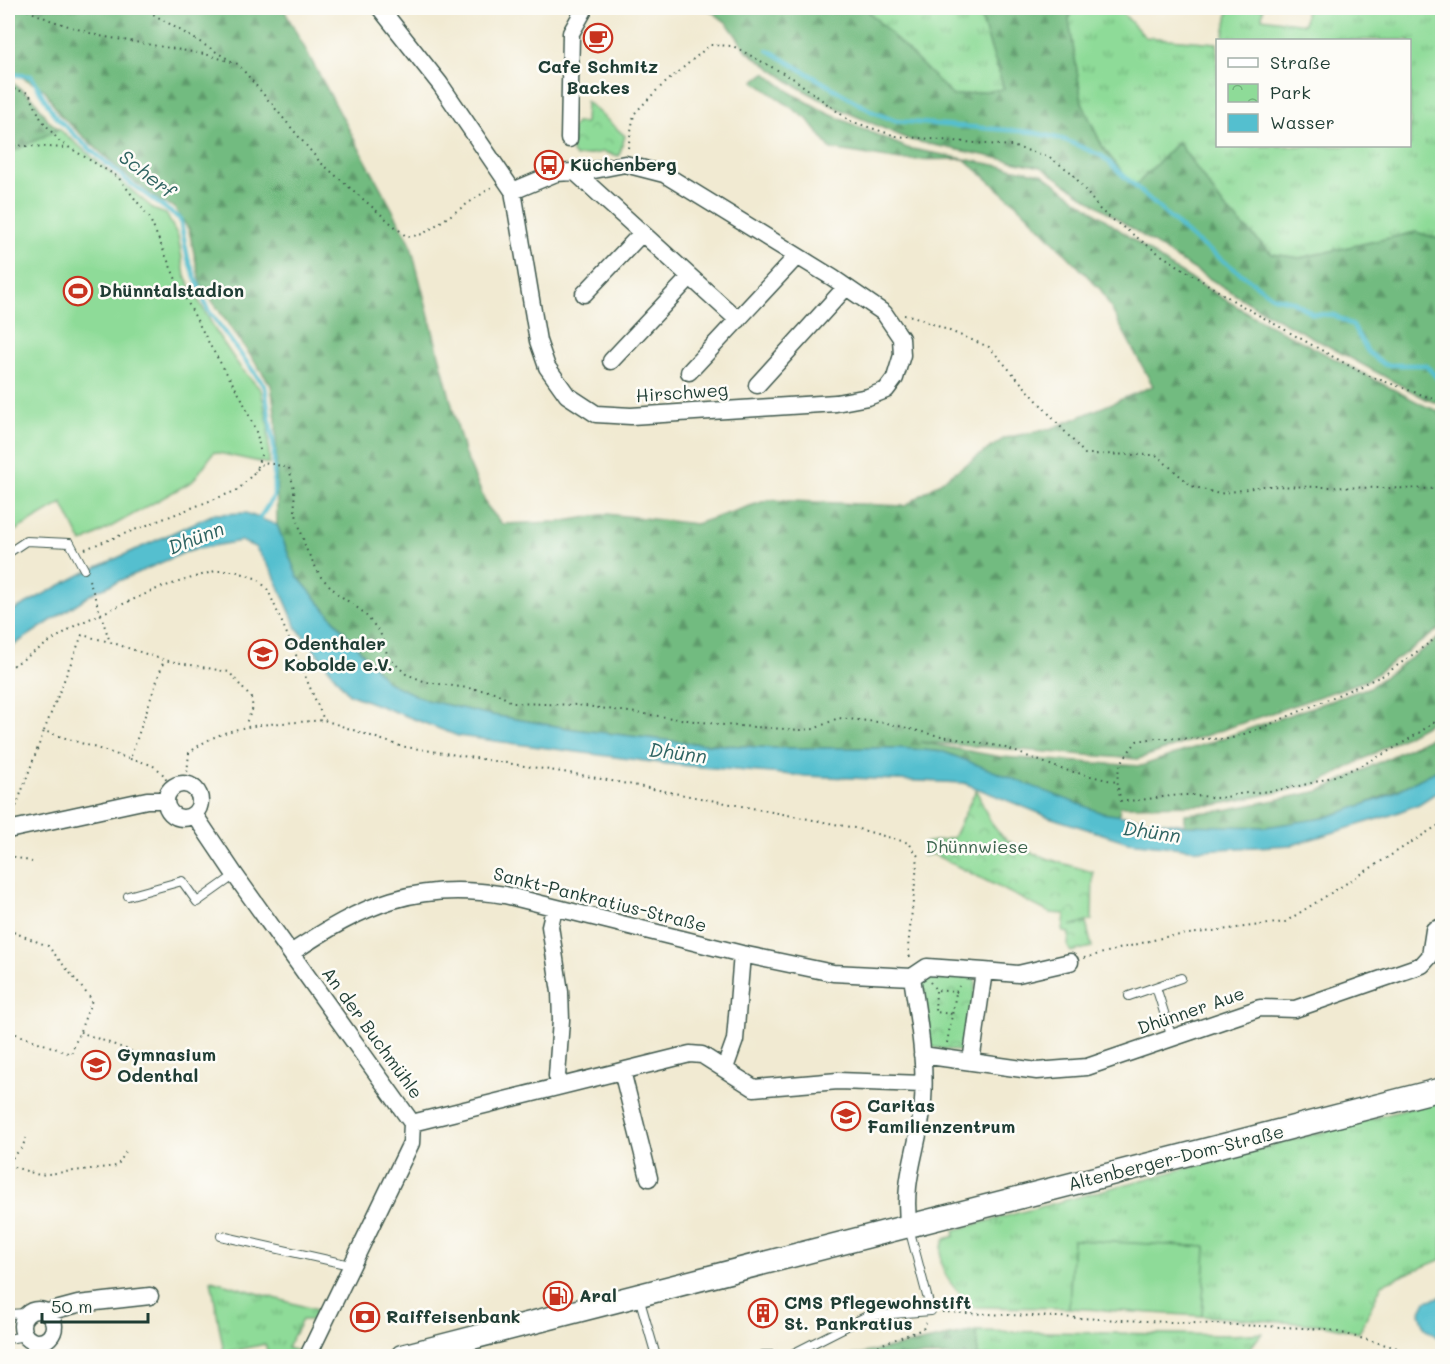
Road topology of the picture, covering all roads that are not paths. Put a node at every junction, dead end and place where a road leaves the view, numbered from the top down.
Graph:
1 (380, 8) edge
2 (585, 8) edge
3 (569, 139) dead end
4 (575, 172) junction
5 (508, 184) junction
6 (642, 233) junction
7 (797, 256) junction
8 (690, 277) junction
9 (846, 287) junction
10 (584, 294) dead end
11 (738, 320) junction
12 (611, 361) dead end
13 (689, 372) dead end
14 (757, 385) dead end
15 (8, 553) edge
16 (84, 569) road end
17 (174, 791) junction
18 (194, 814) junction
19 (10, 824) edge
20 (235, 875) junction
21 (128, 896) dead end
22 (554, 909) junction
23 (1443, 927) edge
24 (291, 953) junction
25 (742, 954) junction
26 (1070, 962) road end
27 (984, 971) junction
28 (912, 977) junction
29 (1181, 978) dead end
30 (1156, 987) junction
31 (1129, 996) dead end
32 (1172, 1038) junction
33 (922, 1055) junction
34 (971, 1062) junction
35 (724, 1068) junction
36 (622, 1071) junction
37 (923, 1084) junction
38 (561, 1086) junction
39 (1443, 1089) edge
40 (412, 1123) junction
41 (649, 1178) dead end
42 (909, 1228) junction
43 (221, 1236) dead end
44 (350, 1265) junction
45 (150, 1296) dead end
46 (639, 1297) junction
47 (27, 1312) junction
48 (48, 1312) junction
49 (8, 1314) edge
50 (8, 1339) edge
51 (35, 1345) edge
52 (763, 1355) edge
53 (308, 1356) edge
54 (402, 1356) edge
55 (656, 1356) edge

1 - 5 street, Hirschweg
2 - 3 street
4 - 5 street, Hirschweg
4 - 6 street
4 - 7 street, Hirschweg
5 - 9 street, Hirschweg
6 - 8 street
6 - 10 street
7 - 9 street, Hirschweg
7 - 11 street, Hirschweg
8 - 11 street
8 - 12 street
9 - 14 street
11 - 13 street, Hirschweg
15 - 16 lane
17 - 18 street
17 - 18 street, An der Buchmühle
17 - 19 street
18 - 20 street, An der Buchmühle
20 - 21 lane
20 - 24 street, An der Buchmühle
22 - 24 street, Sankt-Pankratius-Straße
22 - 25 street, Sankt-Pankratius-Straße
22 - 38 street
23 - 32 street, Dhünner Aue
24 - 40 street, An der Buchmühle
25 - 28 street, Sankt-Pankratius-Straße
25 - 35 street
26 - 27 street
27 - 28 street
27 - 34 street
28 - 33 street
29 - 30 lane
30 - 31 lane
30 - 32 lane
32 - 34 street, Dhünner Aue
33 - 34 street, Dhünner Aue
33 - 37 street
35 - 36 street
35 - 37 street
36 - 38 street
36 - 41 street
37 - 42 street
38 - 40 street
39 - 42 main road, Altenberger-Dom-Straße
40 - 44 street, An der Buchmühle
42 - 46 main road, Altenberger-Dom-Straße
42 - 52 lane
43 - 44 lane
44 - 53 street, An der Buchmühle
45 - 48 street
46 - 54 main road, Altenberger-Dom-Straße
46 - 55 lane
47 - 48 street
47 - 49 lane
47 - 51 street
48 - 51 street
50 - 51 lane

